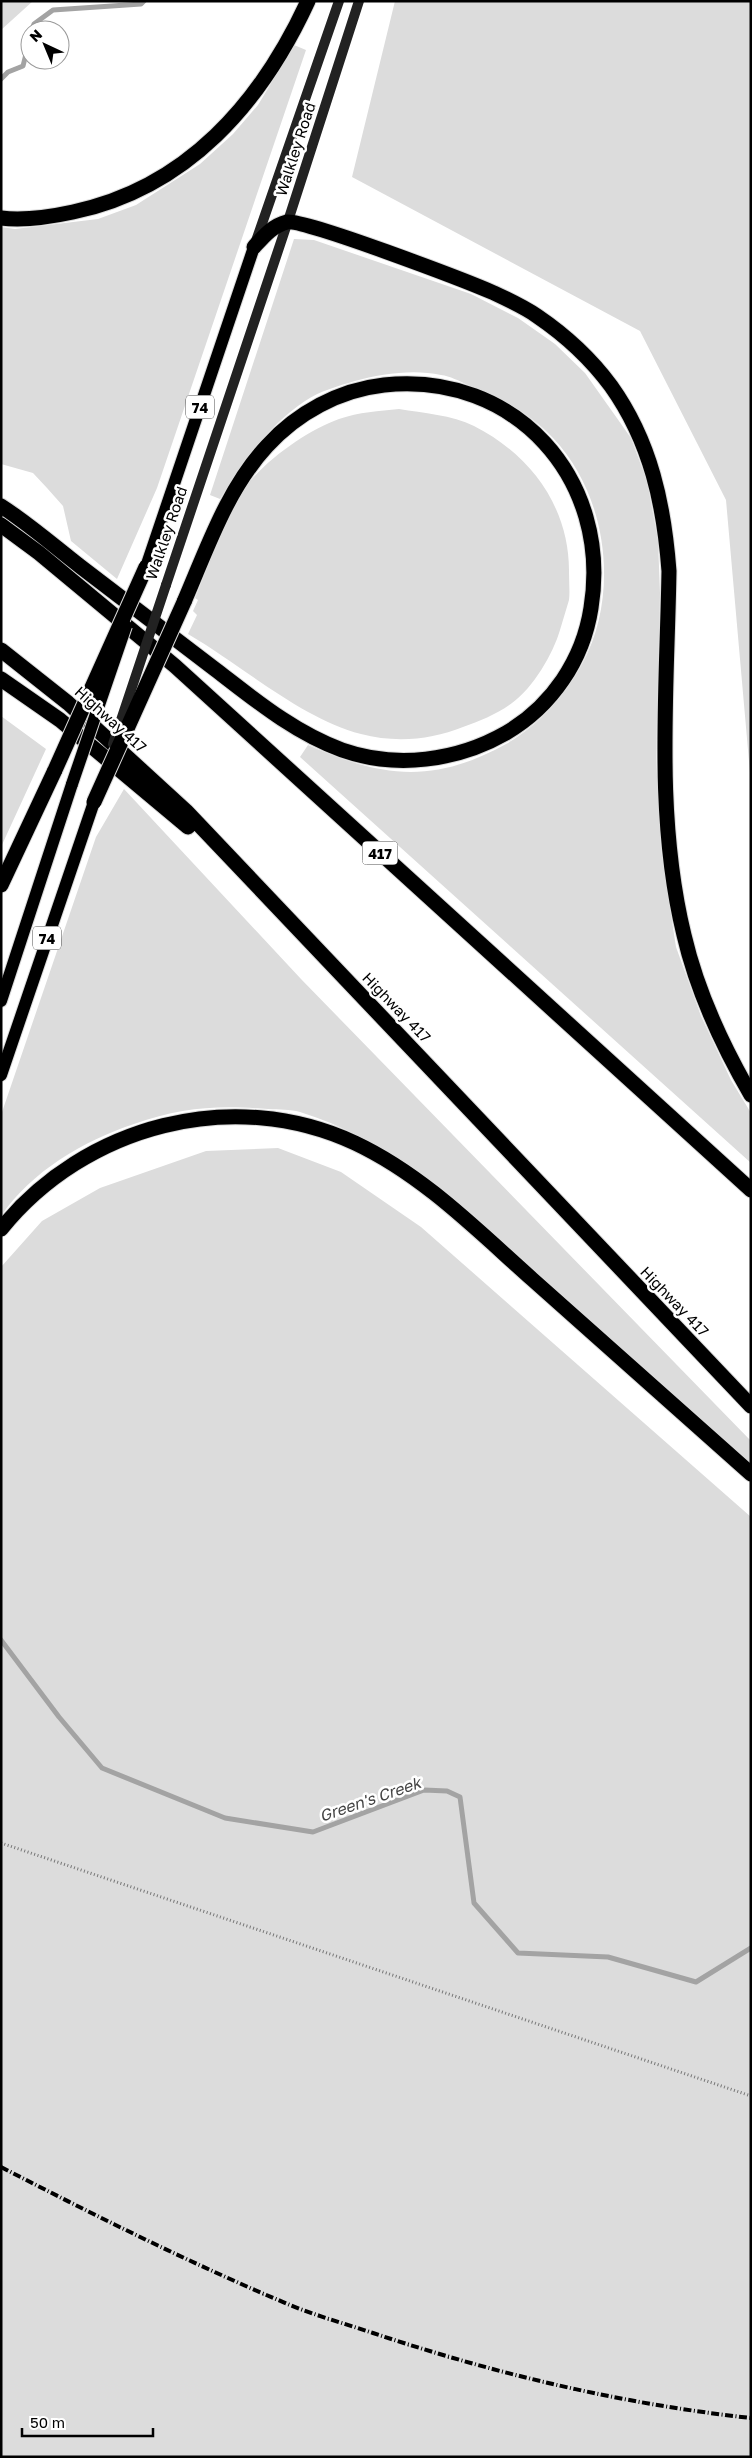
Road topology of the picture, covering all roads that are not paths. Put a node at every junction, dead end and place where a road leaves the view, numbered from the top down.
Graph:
1 (308, 1) edge
2 (338, 1) edge
3 (360, 1) edge
4 (1, 218) edge
5 (288, 222) junction
6 (254, 247) junction
7 (1, 506) edge
8 (1, 525) edge
9 (146, 567) junction
10 (1, 650) edge
11 (1, 679) edge
12 (94, 802) junction
13 (251, 879) junction
14 (1, 885) edge
15 (1, 1001) edge
16 (1, 1074) edge
17 (751, 1095) edge
18 (751, 1190) edge
19 (1, 1229) edge
20 (751, 1406) edge
21 (751, 1474) edge

1 - 4 highway
2 - 6 main road, Walkley Road / 74
3 - 5 main road, Walkley Road / 74
5 - 6 highway
5 - 12 main road, Walkley Road / 74, bridge
5 - 17 highway
6 - 9 main road, Walkley Road / 74
7 - 12 highway, bridge
8 - 18 highway, 417
9 - 14 highway, bridge
9 - 15 main road, Walkley Road / 74, bridge
10 - 13 highway, Highway 417
11 - 13 highway
12 - 16 main road, Walkley Road / 74
13 - 20 highway, Highway 417
19 - 21 highway

